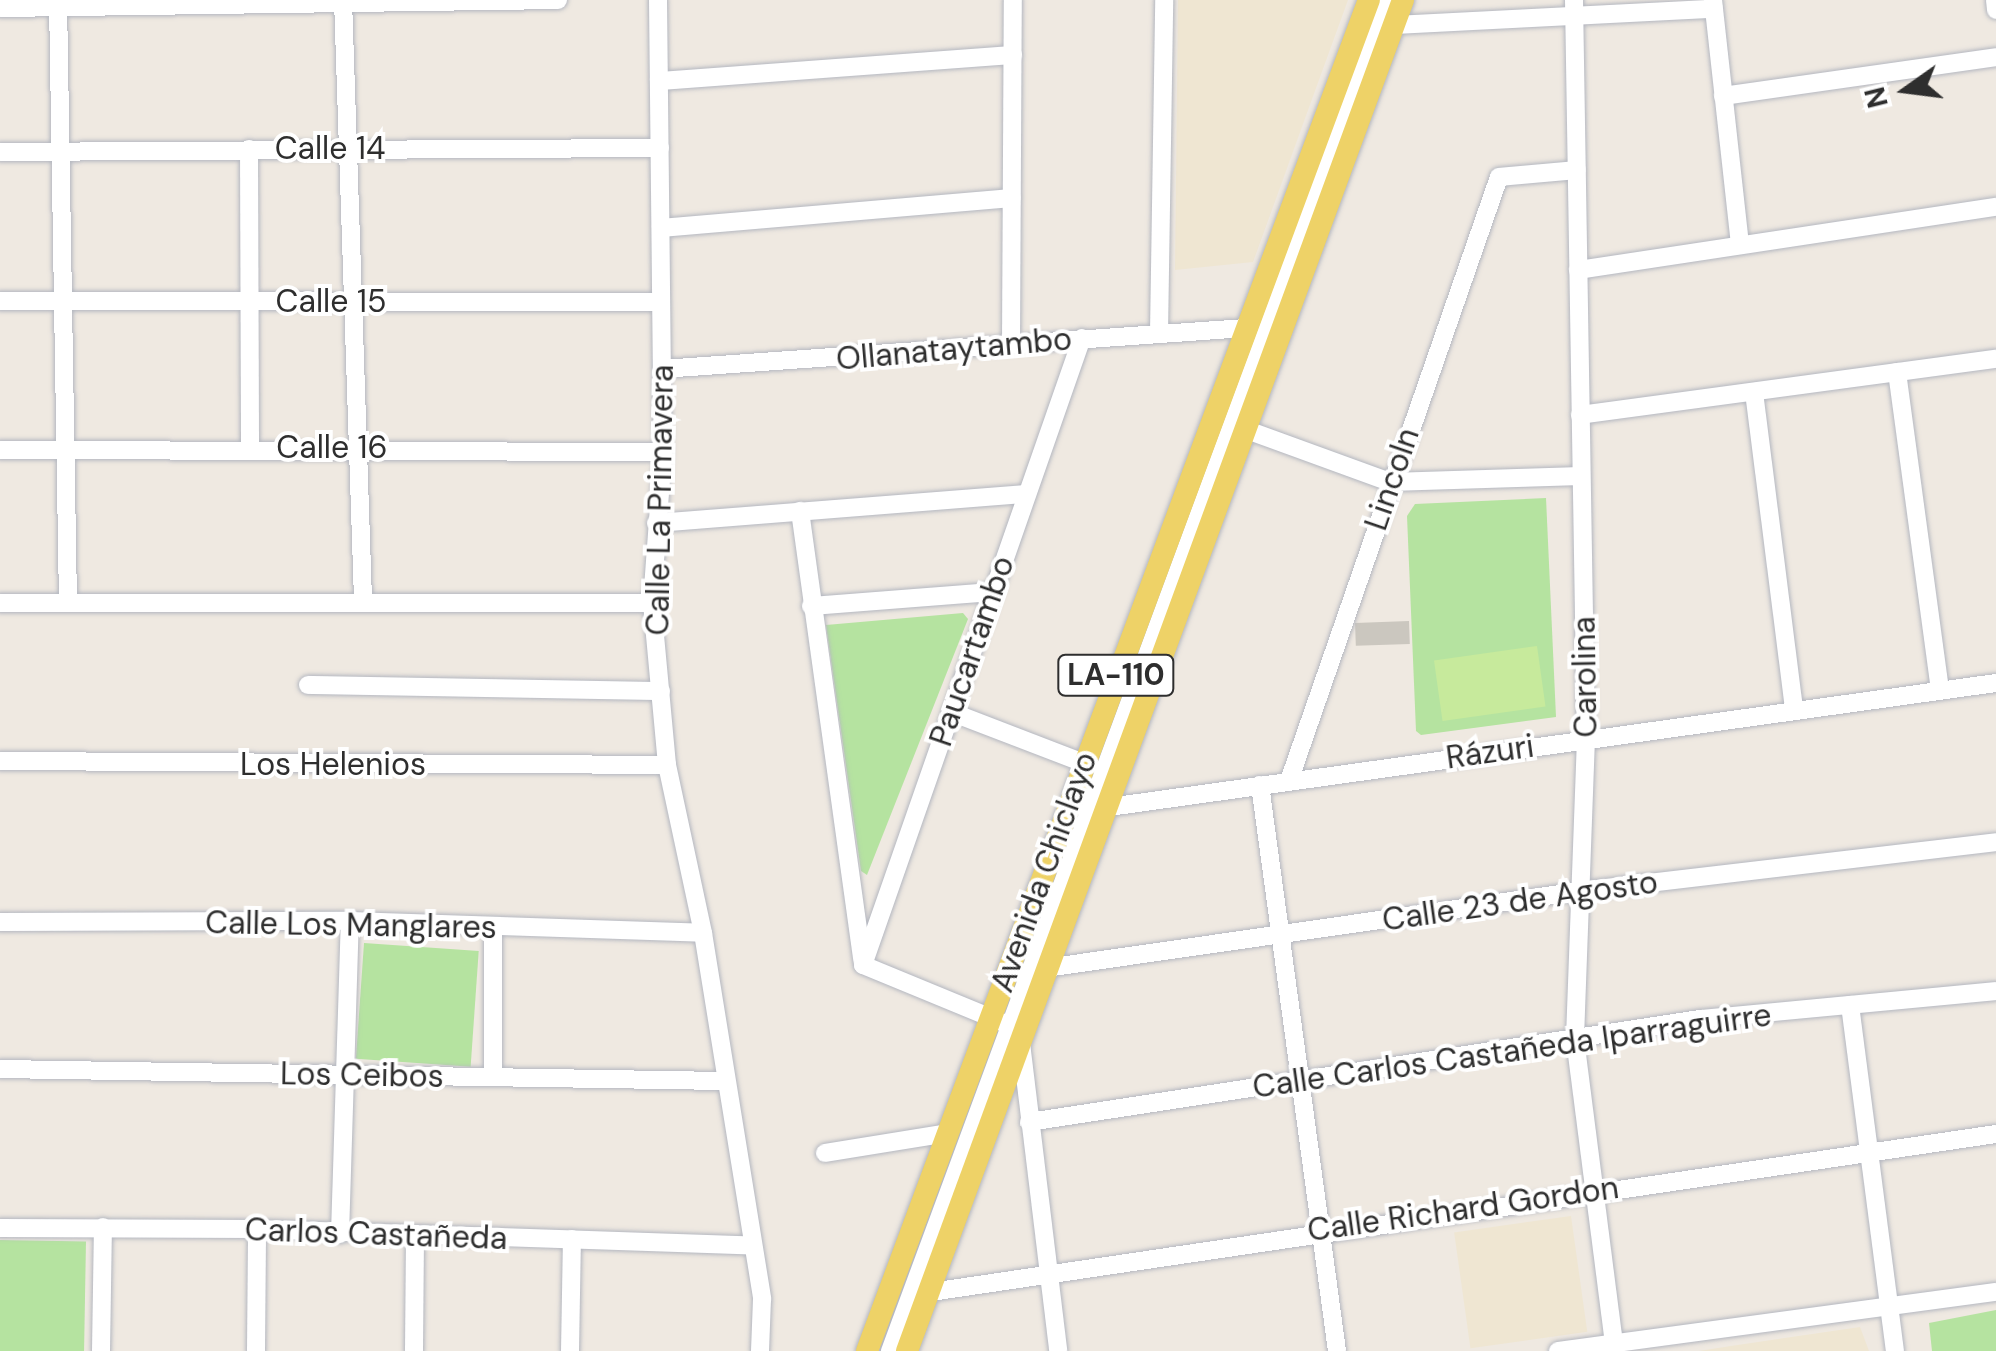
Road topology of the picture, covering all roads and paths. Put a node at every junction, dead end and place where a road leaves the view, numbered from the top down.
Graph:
1 (558, 0) edge
2 (658, 0) edge
3 (1013, 0) edge
4 (1164, 0) edge
5 (1368, 0) edge
6 (1389, 0) edge
7 (1403, 0) edge
8 (1995, 0) edge
9 (343, 2) edge
10 (58, 4) edge
11 (1713, 4) edge
12 (0, 8) edge
13 (1574, 8) edge
14 (1996, 10) edge
15 (1394, 25) junction
16 (1013, 55) junction
17 (1996, 57) edge
18 (659, 81) junction
19 (1723, 96) junction
20 (348, 148) junction
21 (660, 148) junction
22 (249, 149) junction
23 (61, 151) junction
24 (0, 152) edge
25 (1576, 170) junction
26 (1012, 198) junction
27 (1996, 207) edge
28 (660, 228) junction
29 (1740, 245) junction
30 (1578, 270) junction
31 (247, 300) junction
32 (63, 301) junction
33 (353, 301) junction
34 (0, 302) edge
35 (661, 302) junction
36 (1245, 328) junction
37 (1159, 333) junction
38 (1082, 338) junction
39 (1012, 343) junction
40 (1996, 359) edge
41 (662, 369) junction
42 (1897, 372) junction
43 (1754, 392) junction
44 (1580, 416) junction
45 (1247, 430) junction
46 (250, 446) junction
47 (358, 446) junction
48 (63, 448) junction
49 (0, 450) edge
50 (663, 452) junction
51 (1582, 476) junction
52 (1390, 482) junction
53 (1027, 494) junction
54 (800, 511) junction
55 (656, 523) junction
56 (992, 592) junction
57 (363, 601) junction
58 (0, 603) edge
59 (68, 603) junction
60 (652, 603) junction
61 (811, 606) junction
62 (1996, 682) edge
63 (308, 685) dead end
64 (1940, 690) junction
65 (662, 691) junction
66 (1794, 710) junction
67 (951, 712) junction
68 (1586, 738) junction
69 (0, 761) edge
70 (1084, 763) junction
71 (667, 765) junction
72 (1289, 781) junction
73 (1260, 785) junction
74 (1102, 808) junction
75 (1996, 842) edge
76 (1581, 891) junction
77 (350, 921) junction
78 (0, 922) edge
79 (493, 927) junction
80 (703, 933) junction
81 (1280, 934) junction
82 (863, 966) junction
83 (1046, 968) junction
84 (1996, 991) edge
85 (1850, 1005) junction
86 (1006, 1026) junction
87 (1576, 1039) junction
88 (0, 1070) edge
89 (346, 1075) junction
90 (493, 1078) junction
91 (724, 1081) junction
92 (1300, 1083) junction
93 (1029, 1122) junction
94 (948, 1133) junction
95 (1996, 1134) edge
96 (1870, 1152) junction
97 (825, 1153) dead end
98 (1594, 1189) junction
99 (103, 1226) junction
100 (0, 1228) edge
101 (257, 1229) junction
102 (1320, 1230) junction
103 (340, 1234) junction
104 (415, 1238) junction
105 (572, 1240) junction
106 (752, 1246) junction
107 (1049, 1270) junction
108 (931, 1292) junction
109 (1996, 1292) edge
110 (1888, 1307) junction
111 (1615, 1347) edge
112 (101, 1351) edge
113 (256, 1351) edge
114 (414, 1351) edge
115 (570, 1351) edge
116 (760, 1351) edge
117 (868, 1351) edge
118 (890, 1351) edge
119 (907, 1351) edge
120 (1058, 1351) edge
121 (1337, 1351) edge
122 (1558, 1351) edge
123 (1895, 1351) edge

1 - 9 street
2 - 18 street, Calle La Primavera
3 - 16 street
4 - 37 street
5 - 36 main road, Avenida Chiclayo / LA-110
6 - 86 street, Avenida Chiclayo
7 - 15 main road, Avenida Chiclayo / LA-110
8 - 14 street
9 - 10 street
9 - 20 street
10 - 12 street
10 - 23 street
11 - 13 street
11 - 19 street
13 - 15 street
13 - 25 street, Carolina
15 - 45 main road, Avenida Chiclayo / LA-110
16 - 18 street
16 - 26 street
17 - 19 street
18 - 21 street, Calle La Primavera
19 - 29 street
20 - 21 street, Calle 14
20 - 22 street, Calle 14
20 - 33 street
21 - 28 street, Calle La Primavera
22 - 23 street, Calle 14
22 - 31 street
23 - 24 street, Calle 14
23 - 32 street
25 - 30 street, Carolina
25 - 52 street, Lincoln
26 - 28 street
26 - 39 street
27 - 29 street
28 - 35 street, Calle La Primavera
29 - 30 street
30 - 44 street, Carolina
31 - 32 street, Calle 15
31 - 33 street, Calle 15
31 - 46 street
32 - 34 street, Calle 15
32 - 48 street
33 - 35 street, Calle 15
33 - 47 street
35 - 41 street, Calle La Primavera
36 - 37 street, Ollanataytambo
36 - 70 main road, Avenida Chiclayo / LA-110
37 - 38 street, Ollanataytambo
38 - 39 street, Ollanataytambo
38 - 53 street, Paucartambo
39 - 41 street, Ollanataytambo
40 - 42 street
41 - 50 street, Calle La Primavera
42 - 43 street
42 - 64 street
43 - 44 street
43 - 66 street
44 - 51 street, Carolina
45 - 52 street
45 - 74 main road, Avenida Chiclayo / LA-110
46 - 47 street, Calle 16
46 - 48 street, Calle 16
47 - 50 street, Calle 16
47 - 57 street
48 - 49 street, Calle 16
48 - 59 street
50 - 55 street, Calle La Primavera
51 - 52 street
51 - 68 street, Carolina
52 - 72 street, Lincoln
53 - 54 street
53 - 56 street, Paucartambo
54 - 55 street
54 - 61 street
55 - 60 street, Calle La Primavera
56 - 61 street
56 - 67 street, Paucartambo
57 - 59 street
57 - 60 street
58 - 59 street
60 - 65 street, Calle La Primavera
61 - 82 street
62 - 64 street, Rázuri
63 - 65 street
64 - 66 street, Rázuri
65 - 71 street, Calle La Primavera
66 - 68 street, Rázuri
67 - 70 street
67 - 82 street, Paucartambo
68 - 72 street, Rázuri
68 - 76 street, Carolina
69 - 71 street, Los Helenios
70 - 86 main road, Avenida Chiclayo / LA-110
71 - 80 street, Calle La Primavera
72 - 73 street, Rázuri
73 - 74 street, Rázuri
73 - 81 street
74 - 83 main road, Avenida Chiclayo / LA-110
75 - 76 street, Calle 23 de Agosto
76 - 81 street, Calle 23 de Agosto
76 - 87 street, Carolina
77 - 78 street, Calle Los Manglares
77 - 79 street, Calle Los Manglares
77 - 89 street
79 - 80 street, Calle Los Manglares
79 - 90 street
80 - 91 street, Calle La Primavera
81 - 83 street, Calle 23 de Agosto
81 - 92 street
82 - 86 street
83 - 86 main road, Avenida Chiclayo / LA-110
84 - 85 street, Calle Carlos Castañeda Iparraguirre
85 - 87 street, Calle Carlos Castañeda Iparraguirre
85 - 96 street
86 - 93 street
86 - 94 main road, Avenida Chiclayo / LA-110
86 - 108 main road, Avenida Chiclayo / LA-110
86 - 118 street, Avenida Chiclayo
87 - 92 street, Calle Carlos Castañeda Iparraguirre
87 - 98 street, Carolina
88 - 89 street, Los Ceibos
89 - 90 street, Los Ceibos
89 - 103 street
90 - 91 street, Los Ceibos
91 - 106 street, Calle La Primavera
92 - 93 street, Calle Carlos Castañeda Iparraguirre
92 - 102 street
93 - 107 street
94 - 97 street
94 - 117 main road, Avenida Chiclayo / LA-110
95 - 96 street, Calle Richard Gordon
96 - 98 street, Calle Richard Gordon
96 - 110 street
98 - 102 street, Calle Richard Gordon
98 - 111 street, Carolina
99 - 100 street, Carlos Castañeda
99 - 101 street, Carlos Castañeda
99 - 112 street
101 - 103 street, Carlos Castañeda
101 - 113 street
102 - 107 street, Calle Richard Gordon
102 - 121 street
103 - 104 street, Carlos Castañeda
104 - 105 street, Carlos Castañeda
104 - 114 street
105 - 106 street, Carlos Castañeda
105 - 115 street
106 - 116 street, Calle La Primavera
107 - 108 street, Calle Richard Gordon
107 - 120 street
108 - 119 main road, Avenida Chiclayo / LA-110
109 - 110 street
110 - 111 street
110 - 123 street
111 - 122 street

